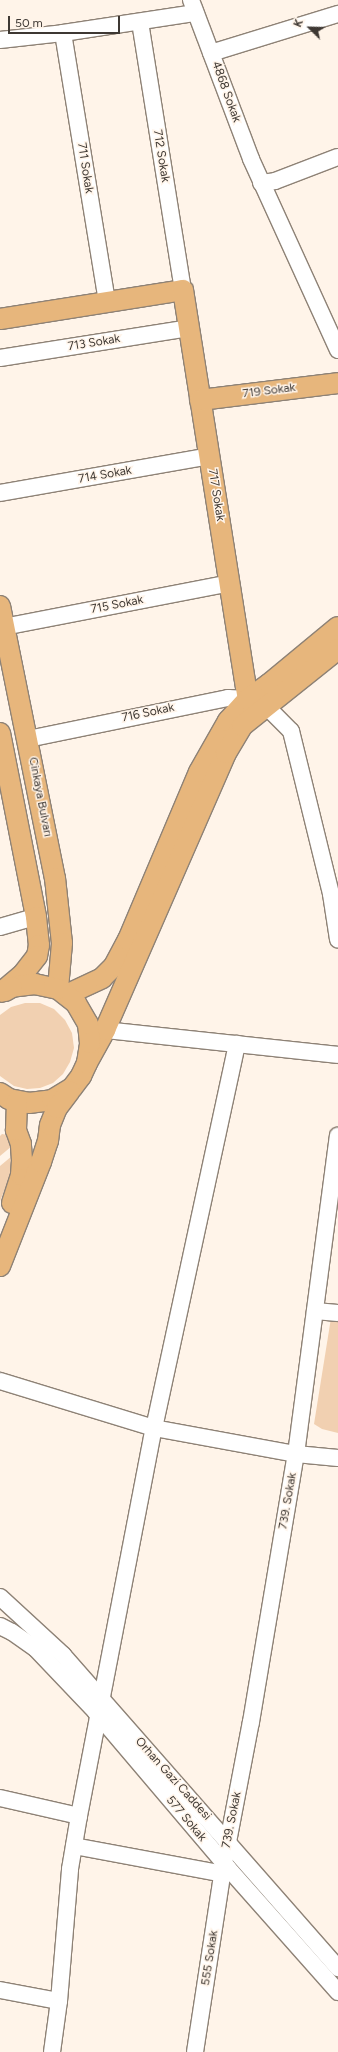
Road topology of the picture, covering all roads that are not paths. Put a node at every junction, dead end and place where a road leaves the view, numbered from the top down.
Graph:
1 (193, 6) edge
2 (338, 14) edge
3 (140, 22) junction
4 (63, 33) junction
5 (0, 40) edge
6 (211, 53) junction
7 (338, 157) edge
8 (262, 183) junction
9 (183, 290) junction
10 (107, 302) junction
11 (0, 319) edge
12 (189, 328) junction
13 (338, 350) edge
14 (0, 358) edge
15 (338, 383) edge
16 (200, 400) junction
17 (209, 456) junction
18 (0, 493) edge
19 (230, 583) junction
20 (0, 606) edge
21 (4, 627) junction
22 (338, 627) edge
23 (338, 649) edge
24 (248, 699) junction
25 (267, 707) junction
26 (1, 738) edge
27 (28, 739) junction
28 (5, 785) edge
29 (335, 892) edge
30 (36, 917) junction
31 (0, 927) edge
32 (338, 939) edge
33 (62, 992) junction
34 (1, 993) edge
35 (105, 1030) junction
36 (237, 1044) junction
37 (338, 1055) edge
38 (87, 1063) junction
39 (72, 1088) junction
40 (9, 1098) edge
41 (0, 1123) edge
42 (338, 1136) edge
43 (0, 1230) edge
44 (0, 1266) edge
45 (314, 1311) junction
46 (338, 1313) edge
47 (0, 1381) edge
48 (154, 1428) junction
49 (296, 1454) junction
50 (338, 1458) edge
51 (0, 1597) edge
52 (0, 1609) edge
53 (29, 1625) junction
54 (0, 1626) edge
55 (100, 1707) junction
56 (0, 1798) edge
57 (79, 1816) junction
58 (228, 1842) junction
59 (74, 1846) junction
60 (223, 1868) junction
61 (338, 1968) edge
62 (0, 1990) edge
63 (338, 1992) edge
64 (59, 2002) junction
65 (52, 2052) edge
66 (195, 2052) edge

1 - 3 street
1 - 6 street, 4868 Sokak
2 - 6 street
3 - 4 street
3 - 9 street, 712 Sokak
4 - 5 street
4 - 10 street, 711 Sokak
6 - 8 street, 4868 Sokak
7 - 8 street
8 - 13 street, 4868 Sokak
9 - 10 main road
9 - 12 main road, 717 Sokak
10 - 11 main road
12 - 14 street, 713 Sokak
12 - 16 main road, 717 Sokak
15 - 16 main road, 719 Sokak
16 - 17 main road, 717 Sokak
17 - 18 street, 714 Sokak
17 - 19 main road, 717 Sokak
19 - 21 street, 715 Sokak
19 - 24 main road, 717 Sokak
20 - 21 main road, Cinkaya Bulvarı
21 - 27 main road, Cinkaya Bulvarı
22 - 24 main road
23 - 25 main road
24 - 25 street, 716 Sokak
24 - 27 street, 716 Sokak
24 - 33 main road
25 - 29 street
25 - 35 main road
26 - 28 main road
27 - 33 main road, Cinkaya Bulvarı
28 - 30 main road
29 - 32 street
30 - 31 street
30 - 34 main road
33 - 34 main road
33 - 38 main road
35 - 36 street
35 - 38 main road
36 - 37 street
36 - 48 street
38 - 39 main road
39 - 40 main road
39 - 44 main road
40 - 41 main road
40 - 43 main road
42 - 45 street, 739. Sokak
45 - 46 street
45 - 49 street, 739. Sokak
47 - 48 street
48 - 49 street
48 - 55 street
49 - 50 street
49 - 58 street, 739. Sokak
51 - 53 street, Orhan Gazi Caddesi
52 - 53 street
53 - 55 street, Orhan Gazi Caddesi
54 - 55 street, 577 Sokak
55 - 57 street
55 - 58 street, Orhan Gazi Caddesi
55 - 60 street, 577 Sokak
56 - 57 street
57 - 59 street
58 - 60 street, 739. Sokak
58 - 61 street, Orhan Gazi Caddesi
59 - 60 street
59 - 64 street
60 - 63 street, 577 Sokak
60 - 66 street, 555 Sokak
62 - 64 street
64 - 65 street

